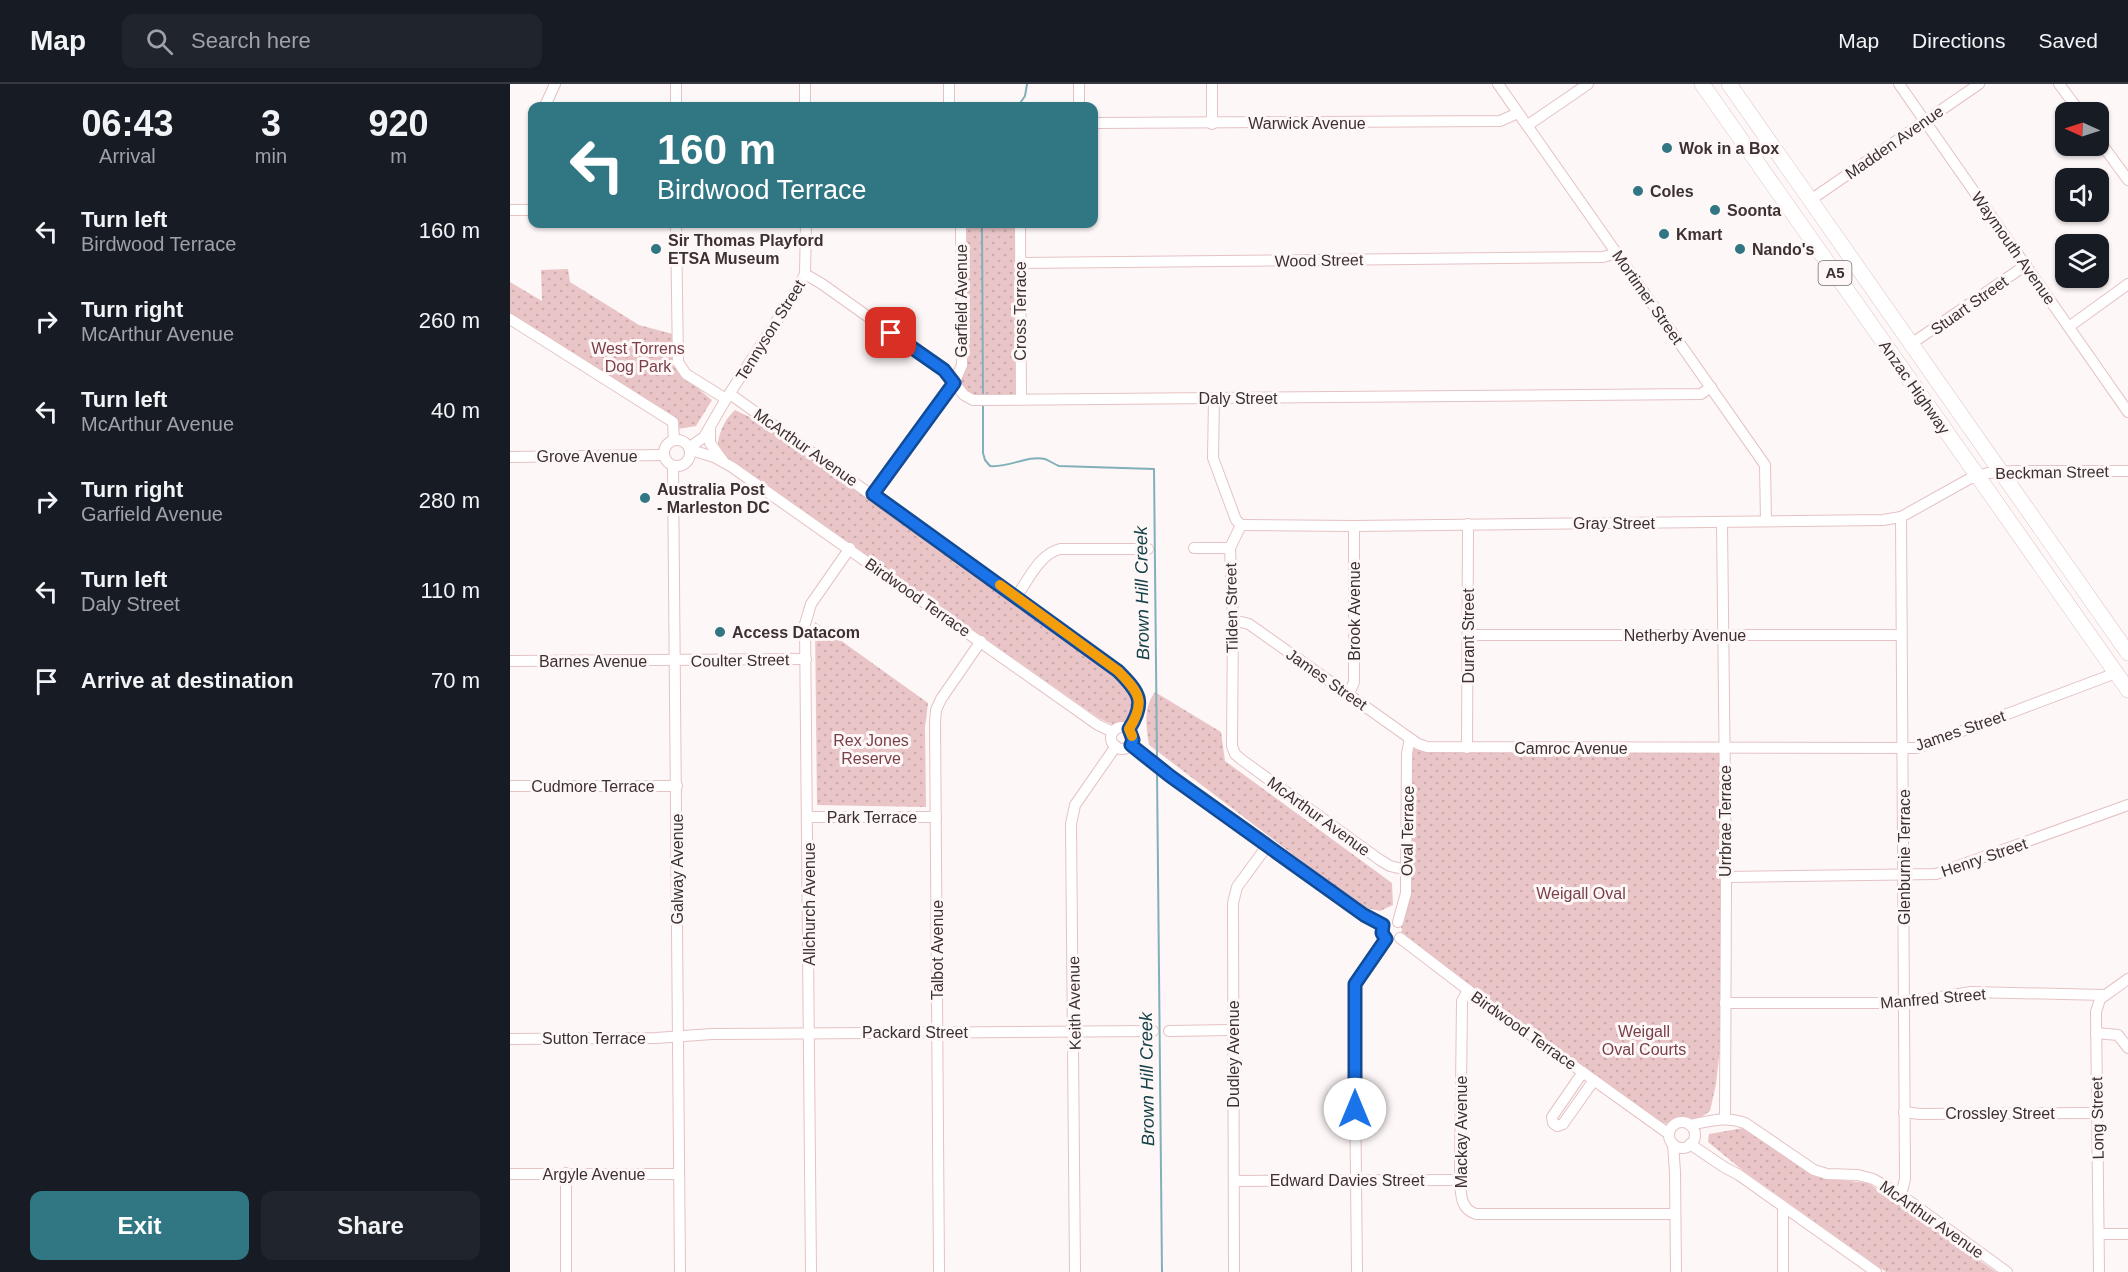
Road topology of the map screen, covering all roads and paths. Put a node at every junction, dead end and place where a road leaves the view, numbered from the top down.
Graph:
1 (555, 84) edge
2 (676, 84) edge
3 (805, 84) edge
4 (948, 84) edge
5 (1079, 84) edge
6 (1212, 84) edge
7 (1498, 84) edge
8 (1588, 84) edge
9 (1702, 84) edge
10 (1729, 84) edge
11 (1899, 84) edge
12 (1979, 84) edge
13 (2059, 84) edge
14 (547, 102) edge
15 (676, 102) edge
16 (806, 102) edge
17 (949, 102) edge
18 (1079, 102) edge
19 (2072, 102) edge
20 (1518, 113) junction
21 (1924, 122) junction
22 (1098, 123) edge
23 (1212, 124) junction
24 (1528, 125) junction
25 (2109, 154) edge
26 (2128, 180) edge
27 (1809, 201) junction
28 (510, 210) edge
29 (528, 210) edge
30 (676, 228) edge
31 (806, 228) edge
32 (961, 228) edge
33 (1020, 228) edge
34 (1808, 234) junction
35 (1617, 253) junction
36 (1020, 263) junction
37 (2026, 265) junction
38 (805, 274) junction
39 (2128, 284) edge
40 (1873, 291) junction
41 (1864, 314) junction
42 (510, 319) edge
43 (2070, 326) junction
44 (1911, 344) junction
45 (954, 383) junction
46 (1711, 387) junction
47 (728, 396) junction
48 (1214, 398) junction
49 (1021, 399) junction
50 (1954, 405) junction
51 (2128, 412) edge
52 (1937, 418) junction
53 (710, 428) junction
54 (685, 448) junction
55 (664, 455) junction
56 (510, 457) edge
57 (723, 462) junction
58 (674, 466) junction
59 (2128, 471) edge
60 (2001, 472) junction
61 (1977, 477) junction
62 (873, 494) junction
63 (1901, 517) junction
64 (1766, 521) junction
65 (1722, 522) junction
66 (1468, 524) junction
67 (1240, 525) junction
68 (1354, 526) junction
69 (850, 548) junction
70 (1194, 548) dead end
71 (1230, 548) junction
72 (1148, 549) dead end
73 (2073, 574) junction
74 (2062, 596) junction
75 (1016, 597) junction
76 (1233, 620) junction
77 (1723, 634) junction
78 (1469, 635) junction
79 (1901, 635) junction
80 (981, 641) junction
81 (2128, 653) edge
82 (806, 659) junction
83 (675, 660) junction
84 (510, 662) edge
85 (2116, 673) junction
86 (2128, 690) edge
87 (1348, 694) junction
88 (1129, 729) junction
89 (1113, 732) junction
90 (1414, 741) junction
91 (1131, 745) junction
92 (1116, 746) junction
93 (1467, 748) junction
94 (1904, 748) junction
95 (1724, 749) junction
96 (1235, 754) joint
97 (510, 786) edge
98 (677, 786) junction
99 (2128, 805) edge
100 (808, 817) junction
101 (936, 817) junction
102 (1267, 846) junction
103 (1407, 870) junction
104 (1904, 876) junction
105 (1726, 877) junction
106 (1398, 922) junction
107 (1383, 925) junction
108 (1400, 938) junction
109 (1386, 939) junction
110 (2128, 979) edge
111 (1468, 990) junction
112 (2105, 994) junction
113 (1725, 1003) junction
114 (1905, 1003) junction
115 (1232, 1030) junction
116 (1074, 1031) junction
117 (1153, 1031) dead end
118 (1169, 1031) dead end
119 (937, 1032) junction
120 (809, 1033) junction
121 (2096, 1034) junction
122 (678, 1036) junction
123 (510, 1039) edge
124 (2128, 1048) edge
125 (1583, 1072) junction
126 (1594, 1080) junction
127 (1904, 1112) junction
128 (2097, 1113) junction
129 (1725, 1119) junction
130 (1683, 1137) junction
131 (566, 1173) junction
132 (510, 1174) edge
133 (679, 1174) junction
134 (1355, 1180) junction
135 (1460, 1180) junction
136 (1234, 1181) junction
137 (1901, 1195) junction
138 (1783, 1207) junction
139 (1675, 1214) junction
140 (2099, 1234) junction
141 (2128, 1234) edge
142 (566, 1272) edge
143 (680, 1272) edge
144 (811, 1272) edge
145 (939, 1272) edge
146 (1075, 1272) edge
147 (1234, 1272) edge
148 (1357, 1272) edge
149 (1676, 1272) edge
150 (1783, 1272) edge
151 (1876, 1272) edge
152 (2007, 1272) edge
153 (2099, 1272) edge

1 - 14 street
2 - 15 street
3 - 16 street
4 - 17 street
5 - 18 street
6 - 23 street
7 - 20 street, Mortimer Street
8 - 24 street
9 - 34 highway, Anzac Highway / A5
10 - 27 highway, Anzac Highway / A5
11 - 21 street, Waymouth Avenue
12 - 21 street, Madden Avenue
13 - 19 street
20 - 23 street, Warwick Avenue
20 - 24 street, Mortimer Street
21 - 27 street, Madden Avenue
21 - 37 street, Waymouth Avenue
22 - 23 street, Warwick Avenue
24 - 35 street, Mortimer Street
25 - 26 street
27 - 34 highway
27 - 40 highway, Anzac Highway / A5
28 - 29 street
30 - 47 street, McArthur Avenue
31 - 38 street, Tennyson Street
32 - 45 street, Garfield Avenue
33 - 36 street, Cross Terrace
34 - 41 highway, Anzac Highway / A5
35 - 36 street, Wood Street
35 - 46 street, Mortimer Street
36 - 49 street, Cross Terrace
37 - 43 street, Waymouth Avenue
37 - 44 street, Stuart Street
38 - 45 street, Daly Street
38 - 47 street, Tennyson Street
39 - 43 street
40 - 41 highway
40 - 44 highway, Anzac Highway / A5
41 - 52 highway, Anzac Highway / A5
42 - 54 street
43 - 51 street, Waymouth Avenue
44 - 50 highway, Anzac Highway / A5
45 - 49 street, Daly Street
45 - 62 street, Garfield Avenue
46 - 48 street, Daly Street
46 - 64 street, Mortimer Street
47 - 53 street, Tennyson Street
47 - 54 street, Tennyson Street
47 - 62 street, McArthur Avenue
48 - 49 street, Daly Street
48 - 67 street
50 - 52 highway
50 - 60 highway, Anzac Highway / A5
52 - 61 highway, Anzac Highway / A5
53 - 54 street, Tennyson Street
53 - 57 street
54 - 55 street
54 - 57 street, Birdwood Terrace
54 - 58 street
55 - 56 street, Grove Avenue
55 - 58 street
57 - 69 street, Birdwood Terrace
58 - 83 street, Galway Avenue
59 - 60 street, Beckman Street
60 - 61 street, Beckman Street
60 - 73 highway, Anzac Highway / A5
61 - 63 street, Gray Street
61 - 74 highway, Anzac Highway / A5
62 - 75 street, McArthur Avenue
63 - 64 street, Gray Street
63 - 79 street, Glenburnie Terrace
64 - 65 street, Gray Street
65 - 66 street, Gray Street
65 - 77 street, Urrbrae Terrace
66 - 68 street, Gray Street
66 - 78 street, Durant Street
67 - 68 street, Gray Street
67 - 71 street, Tilden Street
68 - 87 street, Brook Avenue
69 - 80 street, Birdwood Terrace
69 - 82 street, Allchurch Avenue
70 - 71 street
71 - 76 street, Tilden Street
72 - 75 street
73 - 74 highway
73 - 81 highway, Anzac Highway / A5
74 - 85 highway, Anzac Highway / A5
75 - 88 street, McArthur Avenue
76 - 87 street, James Street
76 - 96 street, Tilden Street
77 - 78 street, Netherby Avenue
77 - 79 street, Netherby Avenue
77 - 95 street, Urrbrae Terrace
78 - 93 street, Durant Street
79 - 94 street, Glenburnie Terrace
80 - 89 street, Birdwood Terrace
80 - 101 street, Talbot Avenue
82 - 83 street, Coulter Street
82 - 100 street, Allchurch Avenue
83 - 84 street, Barnes Avenue
83 - 98 street, Galway Avenue
85 - 86 highway, Anzac Highway / A5
85 - 94 street, James Street
87 - 90 street, James Street
88 - 89 street
88 - 91 street
89 - 92 street
90 - 93 street, Camroc Avenue
90 - 103 street, Oval Terrace
91 - 92 street
91 - 102 street
92 - 116 street, Keith Avenue
93 - 95 street, Camroc Avenue
94 - 95 street, James Street
94 - 104 street, Glenburnie Terrace
95 - 105 street, Urrbrae Terrace
96 - 103 street, McArthur Avenue
97 - 98 street, Cudmore Terrace
98 - 122 street, Galway Avenue
99 - 104 street, Henry Street
100 - 101 street, Park Terrace
100 - 120 street, Allchurch Avenue
101 - 119 street, Talbot Avenue
102 - 107 street
102 - 115 street, Dudley Avenue
103 - 106 street, Oval Terrace
104 - 105 street, Henry Street
104 - 114 street, Glenburnie Terrace
105 - 113 street, Urrbrae Terrace
106 - 107 street
106 - 108 street
107 - 109 street
108 - 109 street
108 - 111 street, Birdwood Terrace
109 - 134 street
110 - 112 street
111 - 125 street, Birdwood Terrace
111 - 135 street, Mackay Avenue
112 - 114 street, Manfred Street
112 - 121 street, Long Street
113 - 114 street, Manfred Street
113 - 129 street, Urrbrae Terrace
114 - 127 street, Glenburnie Terrace
115 - 118 street
115 - 136 street, Dudley Avenue
116 - 117 street, Packard Street
116 - 119 street, Packard Street
116 - 146 street, Keith Avenue
119 - 120 street, Packard Street
119 - 145 street, Talbot Avenue
120 - 122 street, Packard Street
120 - 144 street, Allchurch Avenue
121 - 124 street
121 - 128 street, Long Street
122 - 123 street, Sutton Terrace
122 - 133 street, Galway Avenue
125 - 126 street, Birdwood Terrace
125 - 126 street
126 - 130 street, Birdwood Terrace
127 - 128 street, Crossley Street
127 - 137 street, Glenburnie Terrace
128 - 140 street, Long Street
129 - 130 street, McArthur Avenue
129 - 137 street, McArthur Avenue
130 - 138 street, Birdwood Terrace
130 - 139 street
131 - 132 street, Argyle Avenue
131 - 133 street, Argyle Avenue
131 - 142 street
133 - 143 street, Galway Avenue
134 - 135 street, Edward Davies Street
134 - 136 street, Edward Davies Street
134 - 148 street
135 - 139 street, Mackay Avenue
136 - 147 street, Dudley Avenue
137 - 152 street, McArthur Avenue
138 - 150 street
138 - 151 street, Birdwood Terrace
139 - 149 street
140 - 141 street
140 - 153 street, Long Street

